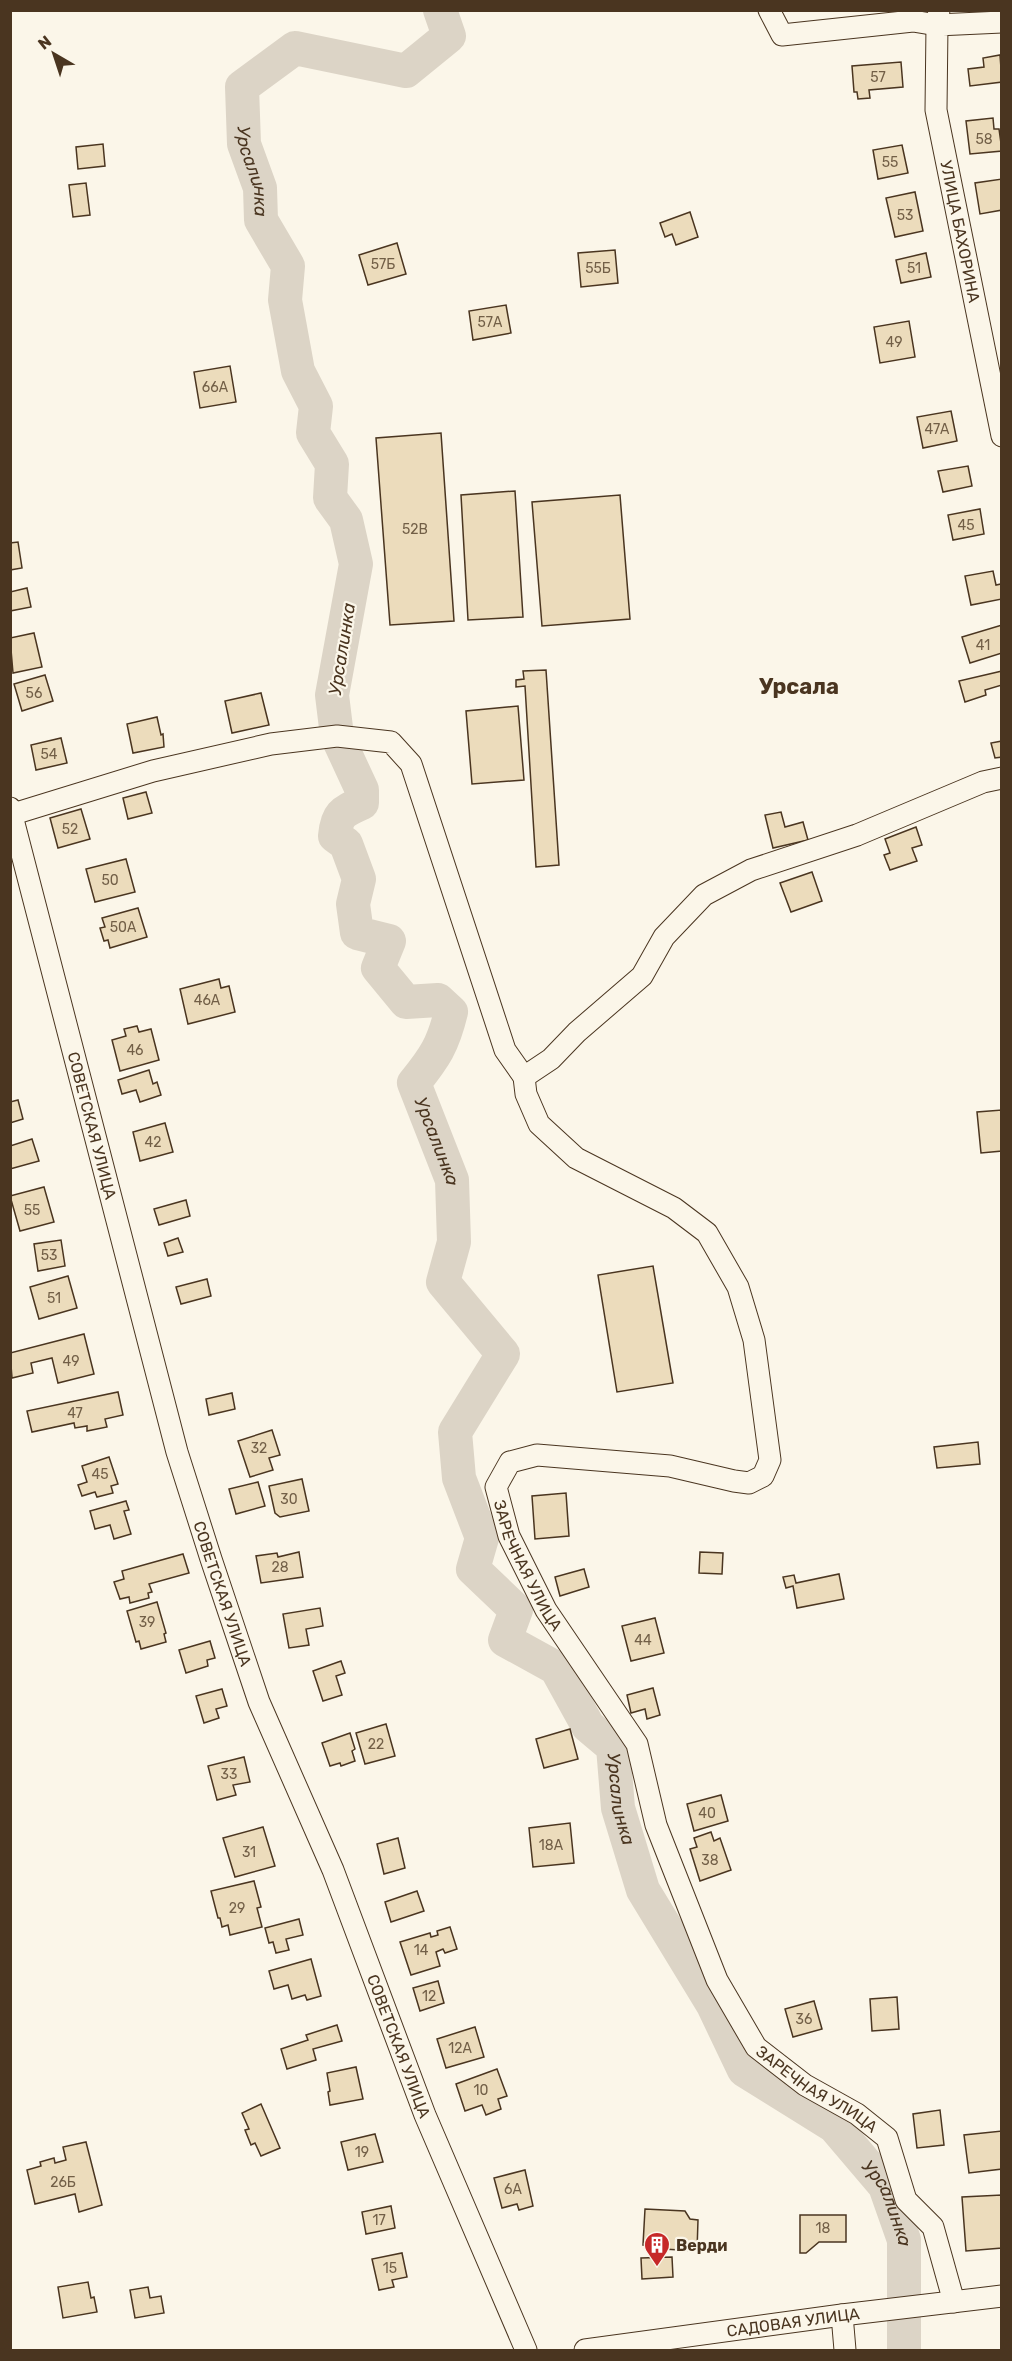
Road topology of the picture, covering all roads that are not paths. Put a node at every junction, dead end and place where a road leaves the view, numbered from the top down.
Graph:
1 (769, 10) edge
2 (938, 18) edge
3 (1002, 22) edge
4 (1002, 436) edge
5 (1002, 778) edge
6 (11, 813) edge
7 (524, 1077) junction
8 (1002, 2296) edge
9 (954, 2302) junction
10 (842, 2315) junction
11 (526, 2350) edge
12 (585, 2350) edge
13 (845, 2350) edge

1 - 2 street
2 - 3 street
2 - 4 street, УЛИЦА БАХОРИНА
5 - 7 street
6 - 7 street
6 - 11 street, СОВЕТСКАЯ УЛИЦА
7 - 9 street, ЗАРЕЧНАЯ УЛИЦА
8 - 9 street, САДОВАЯ УЛИЦА
9 - 10 street, САДОВАЯ УЛИЦА
10 - 12 street, САДОВАЯ УЛИЦА
10 - 13 street

